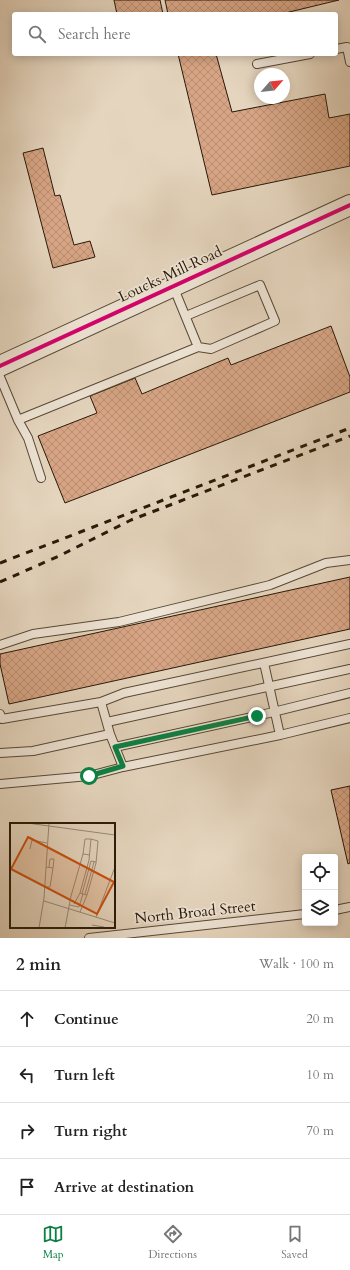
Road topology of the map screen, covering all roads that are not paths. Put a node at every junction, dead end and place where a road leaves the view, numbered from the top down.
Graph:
1 (338, 49) edge
2 (299, 56) edge
3 (350, 62) edge
4 (257, 64) dead end
5 (350, 205) edge
6 (173, 286) junction
7 (186, 316) junction
8 (198, 347) junction
9 (0, 366) edge
10 (0, 377) edge
11 (18, 420) junction
12 (41, 478) dead end
13 (350, 560) edge
14 (350, 644) edge
15 (0, 645) edge
16 (264, 663) junction
17 (350, 670) edge
18 (269, 687) junction
19 (350, 693) edge
20 (101, 702) junction
21 (275, 712) junction
22 (0, 714) edge
23 (350, 718) edge
24 (107, 722) junction
25 (110, 734) junction
26 (280, 735) junction
27 (115, 747) junction
28 (0, 753) edge
29 (123, 766) junction
30 (0, 784) edge
31 (350, 907) edge
32 (338, 909) edge
33 (302, 914) edge
34 (89, 938) edge

1 - 3 lane
2 - 4 lane
5 - 6 street, Loucks Mill Road
6 - 7 lane
6 - 9 street, Loucks Mill Road
7 - 8 lane
7 - 8 lane
8 - 11 lane
10 - 11 lane
11 - 12 lane
13 - 15 lane
14 - 16 lane
16 - 18 lane
16 - 20 lane
17 - 18 lane
18 - 21 lane
18 - 24 lane
19 - 21 lane
20 - 22 lane
20 - 24 lane
21 - 26 lane
21 - 27 lane
23 - 26 lane
24 - 25 lane
25 - 27 lane
25 - 28 lane
26 - 29 lane
27 - 29 lane
29 - 30 lane
31 - 32 lane
33 - 34 lane, North Broad Street

